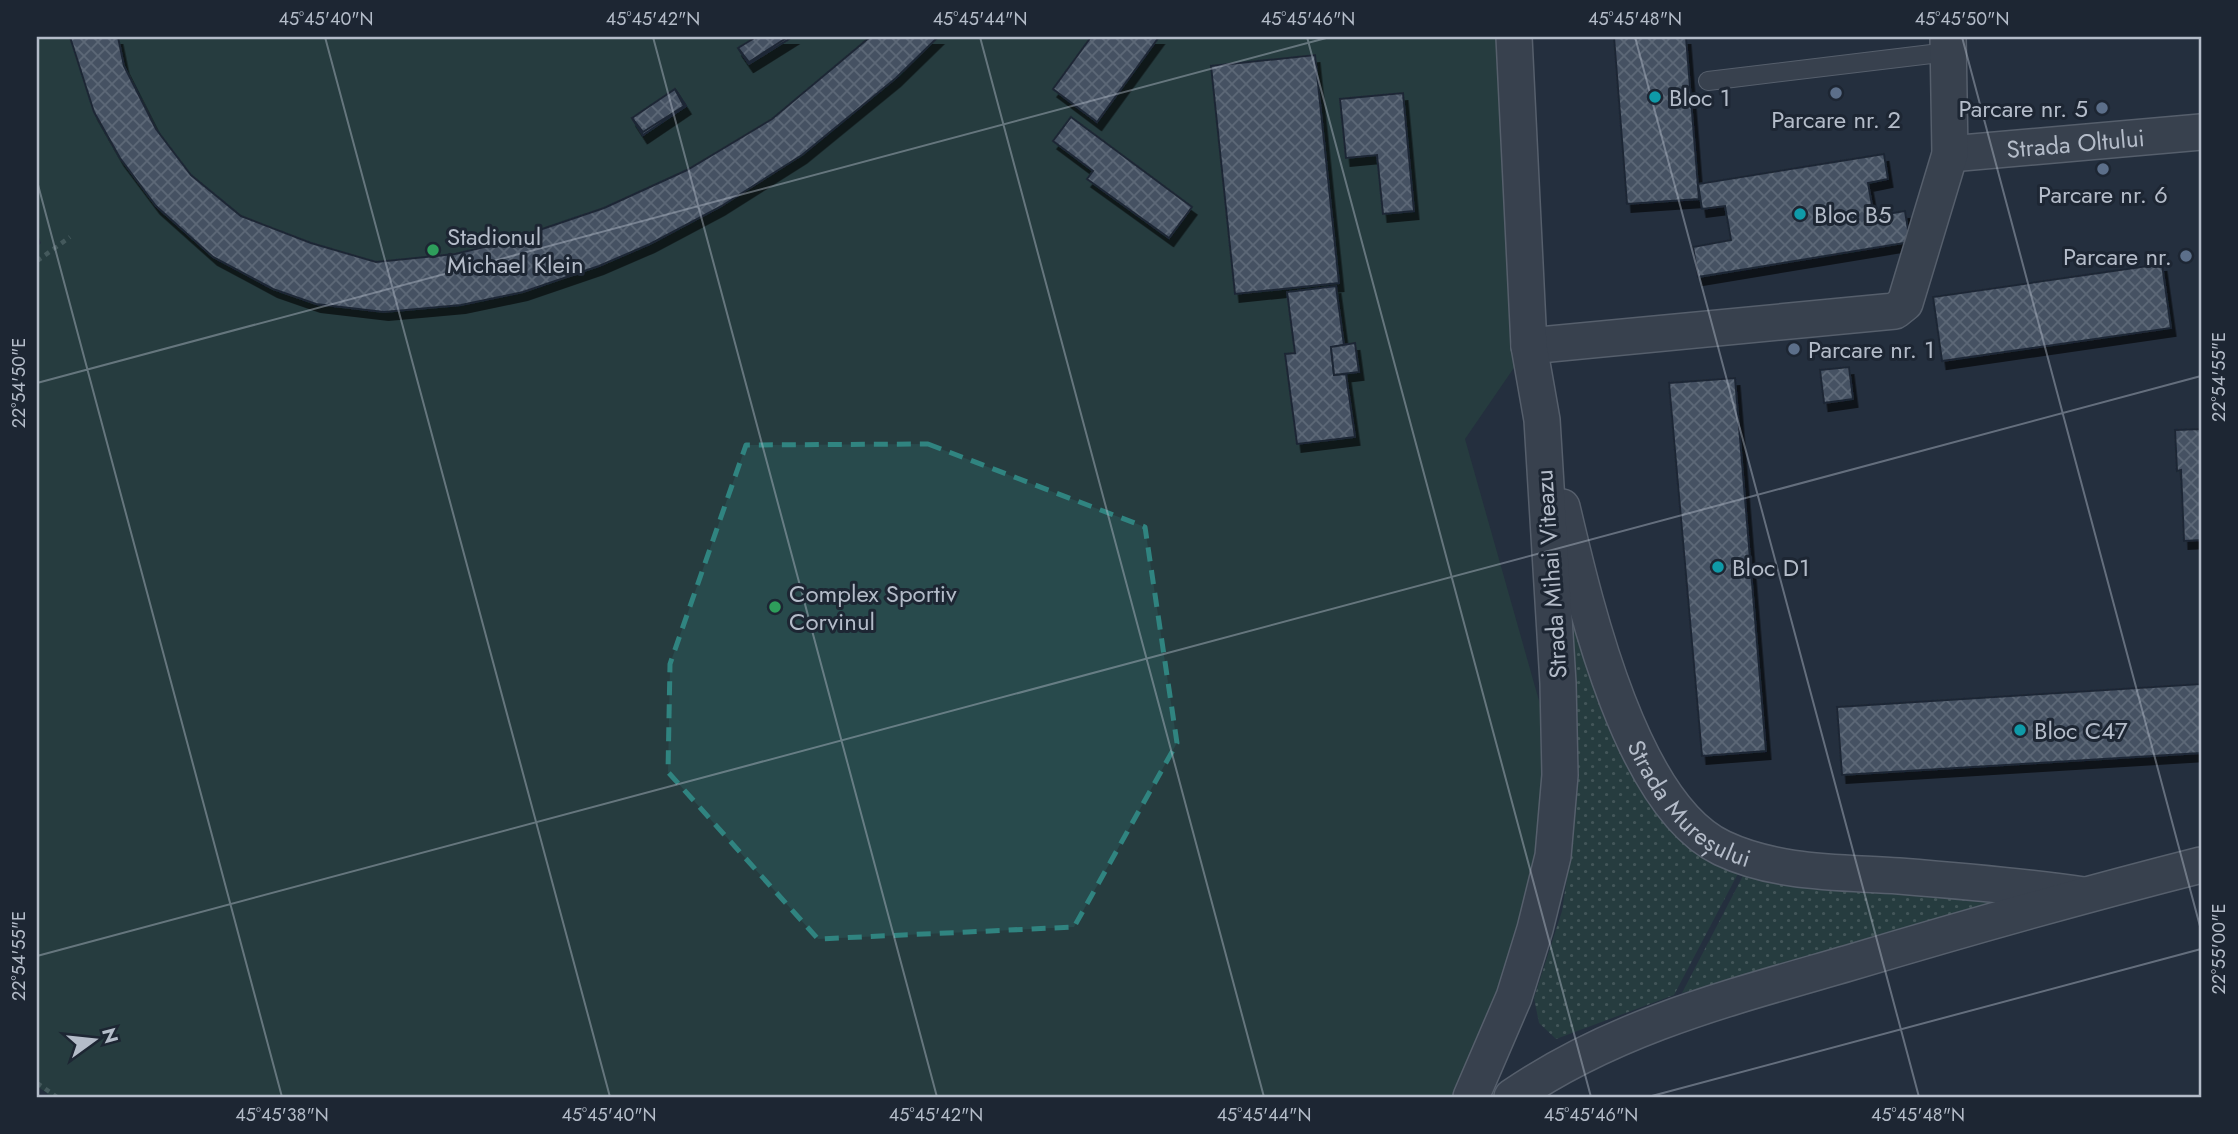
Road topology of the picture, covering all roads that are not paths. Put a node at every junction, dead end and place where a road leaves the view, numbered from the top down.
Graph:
1 (1514, 37) edge
2 (1948, 44) edge
3 (1708, 81) dead end
4 (2201, 132) edge
5 (1950, 154) junction
6 (1529, 346) junction
7 (1542, 420) junction
8 (2201, 865) edge
9 (2084, 895) junction
10 (1471, 1097) edge
11 (1512, 1097) edge

1 - 6 street, Strada Mihai Viteazu
2 - 3 lane
2 - 5 street
4 - 5 street, Strada Oltului
5 - 6 street
6 - 7 street, Strada Mihai Viteazu
7 - 9 street, Strada Mureșului
7 - 10 street, Strada Mihai Viteazu
8 - 9 street, Strada Mureșului
9 - 11 street, Strada Mureșului

